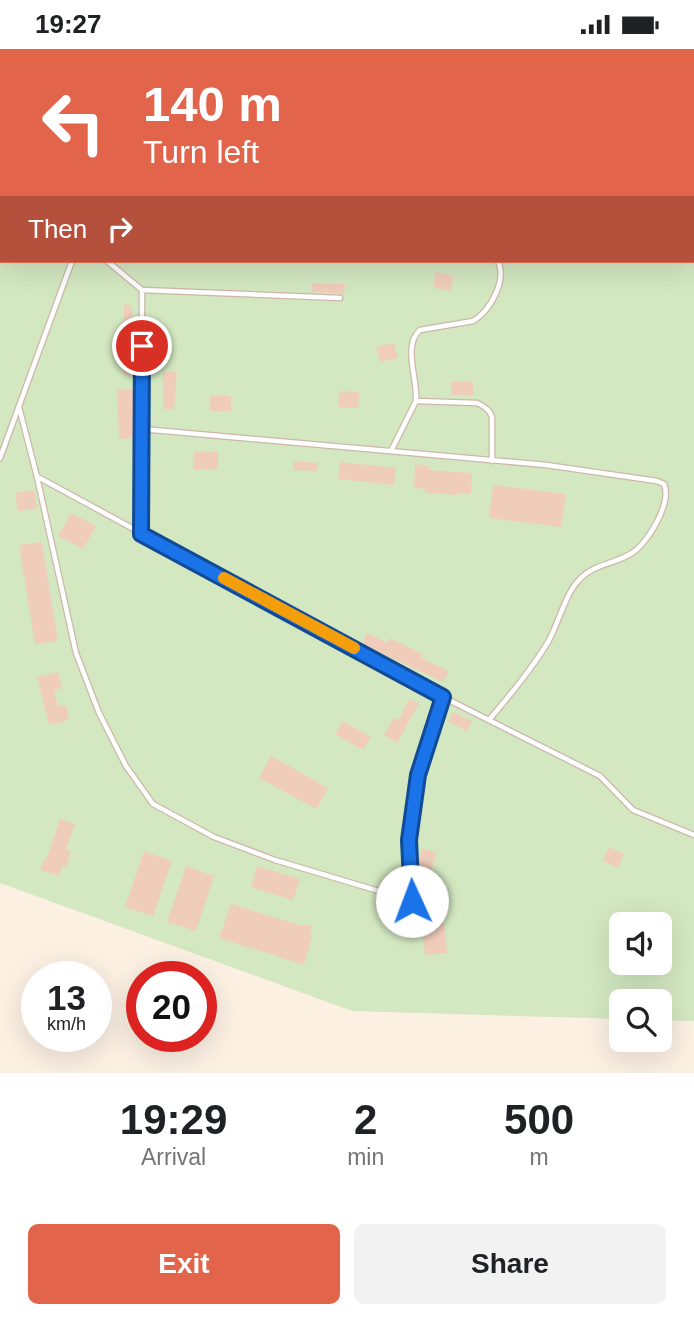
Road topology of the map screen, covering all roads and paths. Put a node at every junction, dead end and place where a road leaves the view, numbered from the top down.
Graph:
1 (71, 263) edge
2 (109, 263) edge
3 (499, 263) edge
4 (142, 290) junction
5 (341, 298) dead end
6 (416, 401) junction
7 (19, 407) junction
8 (142, 429) junction
9 (391, 451) junction
10 (0, 459) edge
11 (492, 461) junction
12 (37, 477) junction
13 (141, 534) junction
14 (443, 697) junction
15 (489, 720) junction
16 (694, 835) edge

1 - 7 lane
2 - 4 lane
3 - 6 lane
4 - 5 lane
4 - 8 lane
6 - 9 lane
6 - 11 lane
7 - 10 lane
7 - 12 lane
8 - 9 lane
8 - 13 lane
9 - 11 lane
11 - 15 lane
12 - 13 lane
12 - 14 lane
13 - 14 lane
14 - 15 lane
15 - 16 lane

